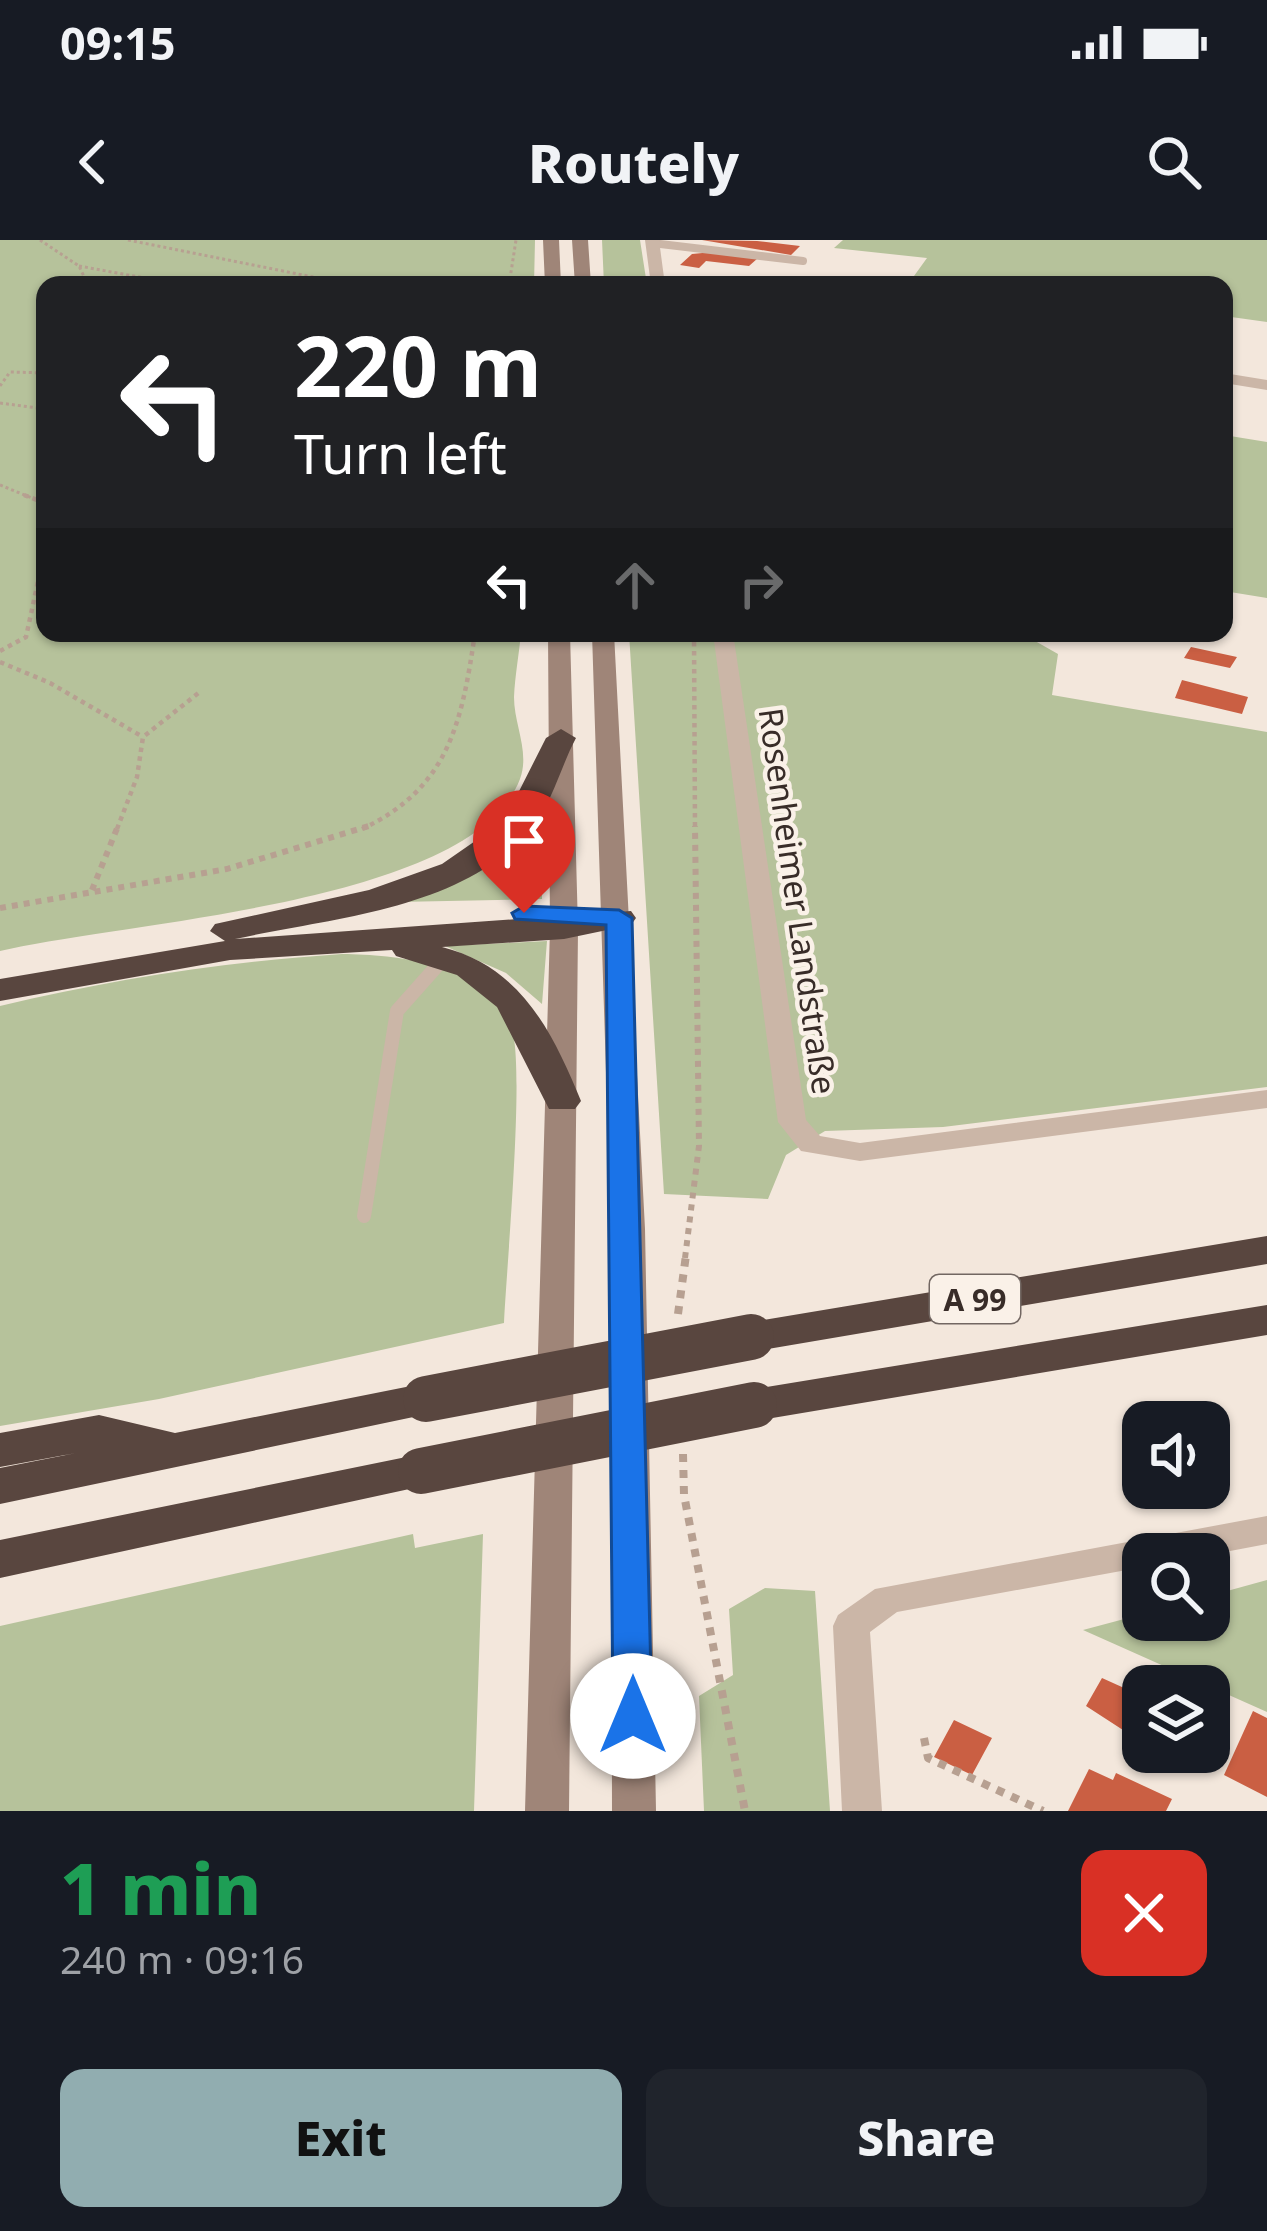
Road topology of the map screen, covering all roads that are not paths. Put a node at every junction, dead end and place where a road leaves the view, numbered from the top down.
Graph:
1 (551, 240) edge
2 (580, 240) edge
3 (652, 242) edge
4 (803, 261) dead end
5 (553, 276) edge
6 (582, 276) edge
7 (657, 276) edge
8 (1233, 380) edge
9 (1267, 385) edge
10 (559, 642) edge
11 (604, 642) edge
12 (724, 642) edge
13 (561, 738) junction
14 (619, 918) junction
15 (564, 921) junction
16 (227, 932) junction
17 (358, 940) junction
18 (446, 957) junction
19 (0, 971) edge
20 (0, 990) edge
21 (1267, 1099) edge
22 (562, 1101) junction
23 (364, 1216) dead end
24 (1267, 1250) edge
25 (1267, 1320) edge
26 (177, 1449) junction
27 (0, 1450) edge
28 (0, 1486) edge
29 (1267, 1530) edge
30 (0, 1559) edge
31 (548, 1811) edge
32 (634, 1811) edge
33 (862, 1811) edge

1 - 5 main road
2 - 6 main road
3 - 4 lane
3 - 7 street
8 - 9 street
10 - 13 main road
11 - 14 main road
12 - 21 street, Rosenheimer Landstraße
13 - 15 main road
13 - 16 highway
14 - 15 highway
14 - 32 main road
15 - 16 highway
15 - 17 highway
15 - 22 main road
16 - 19 highway
17 - 18 highway
17 - 20 highway
18 - 22 highway
18 - 23 lane
22 - 31 main road
24 - 26 highway, A 99, bridge
25 - 30 highway, A 99, bridge
26 - 27 highway
26 - 28 highway, A 99
29 - 33 street

